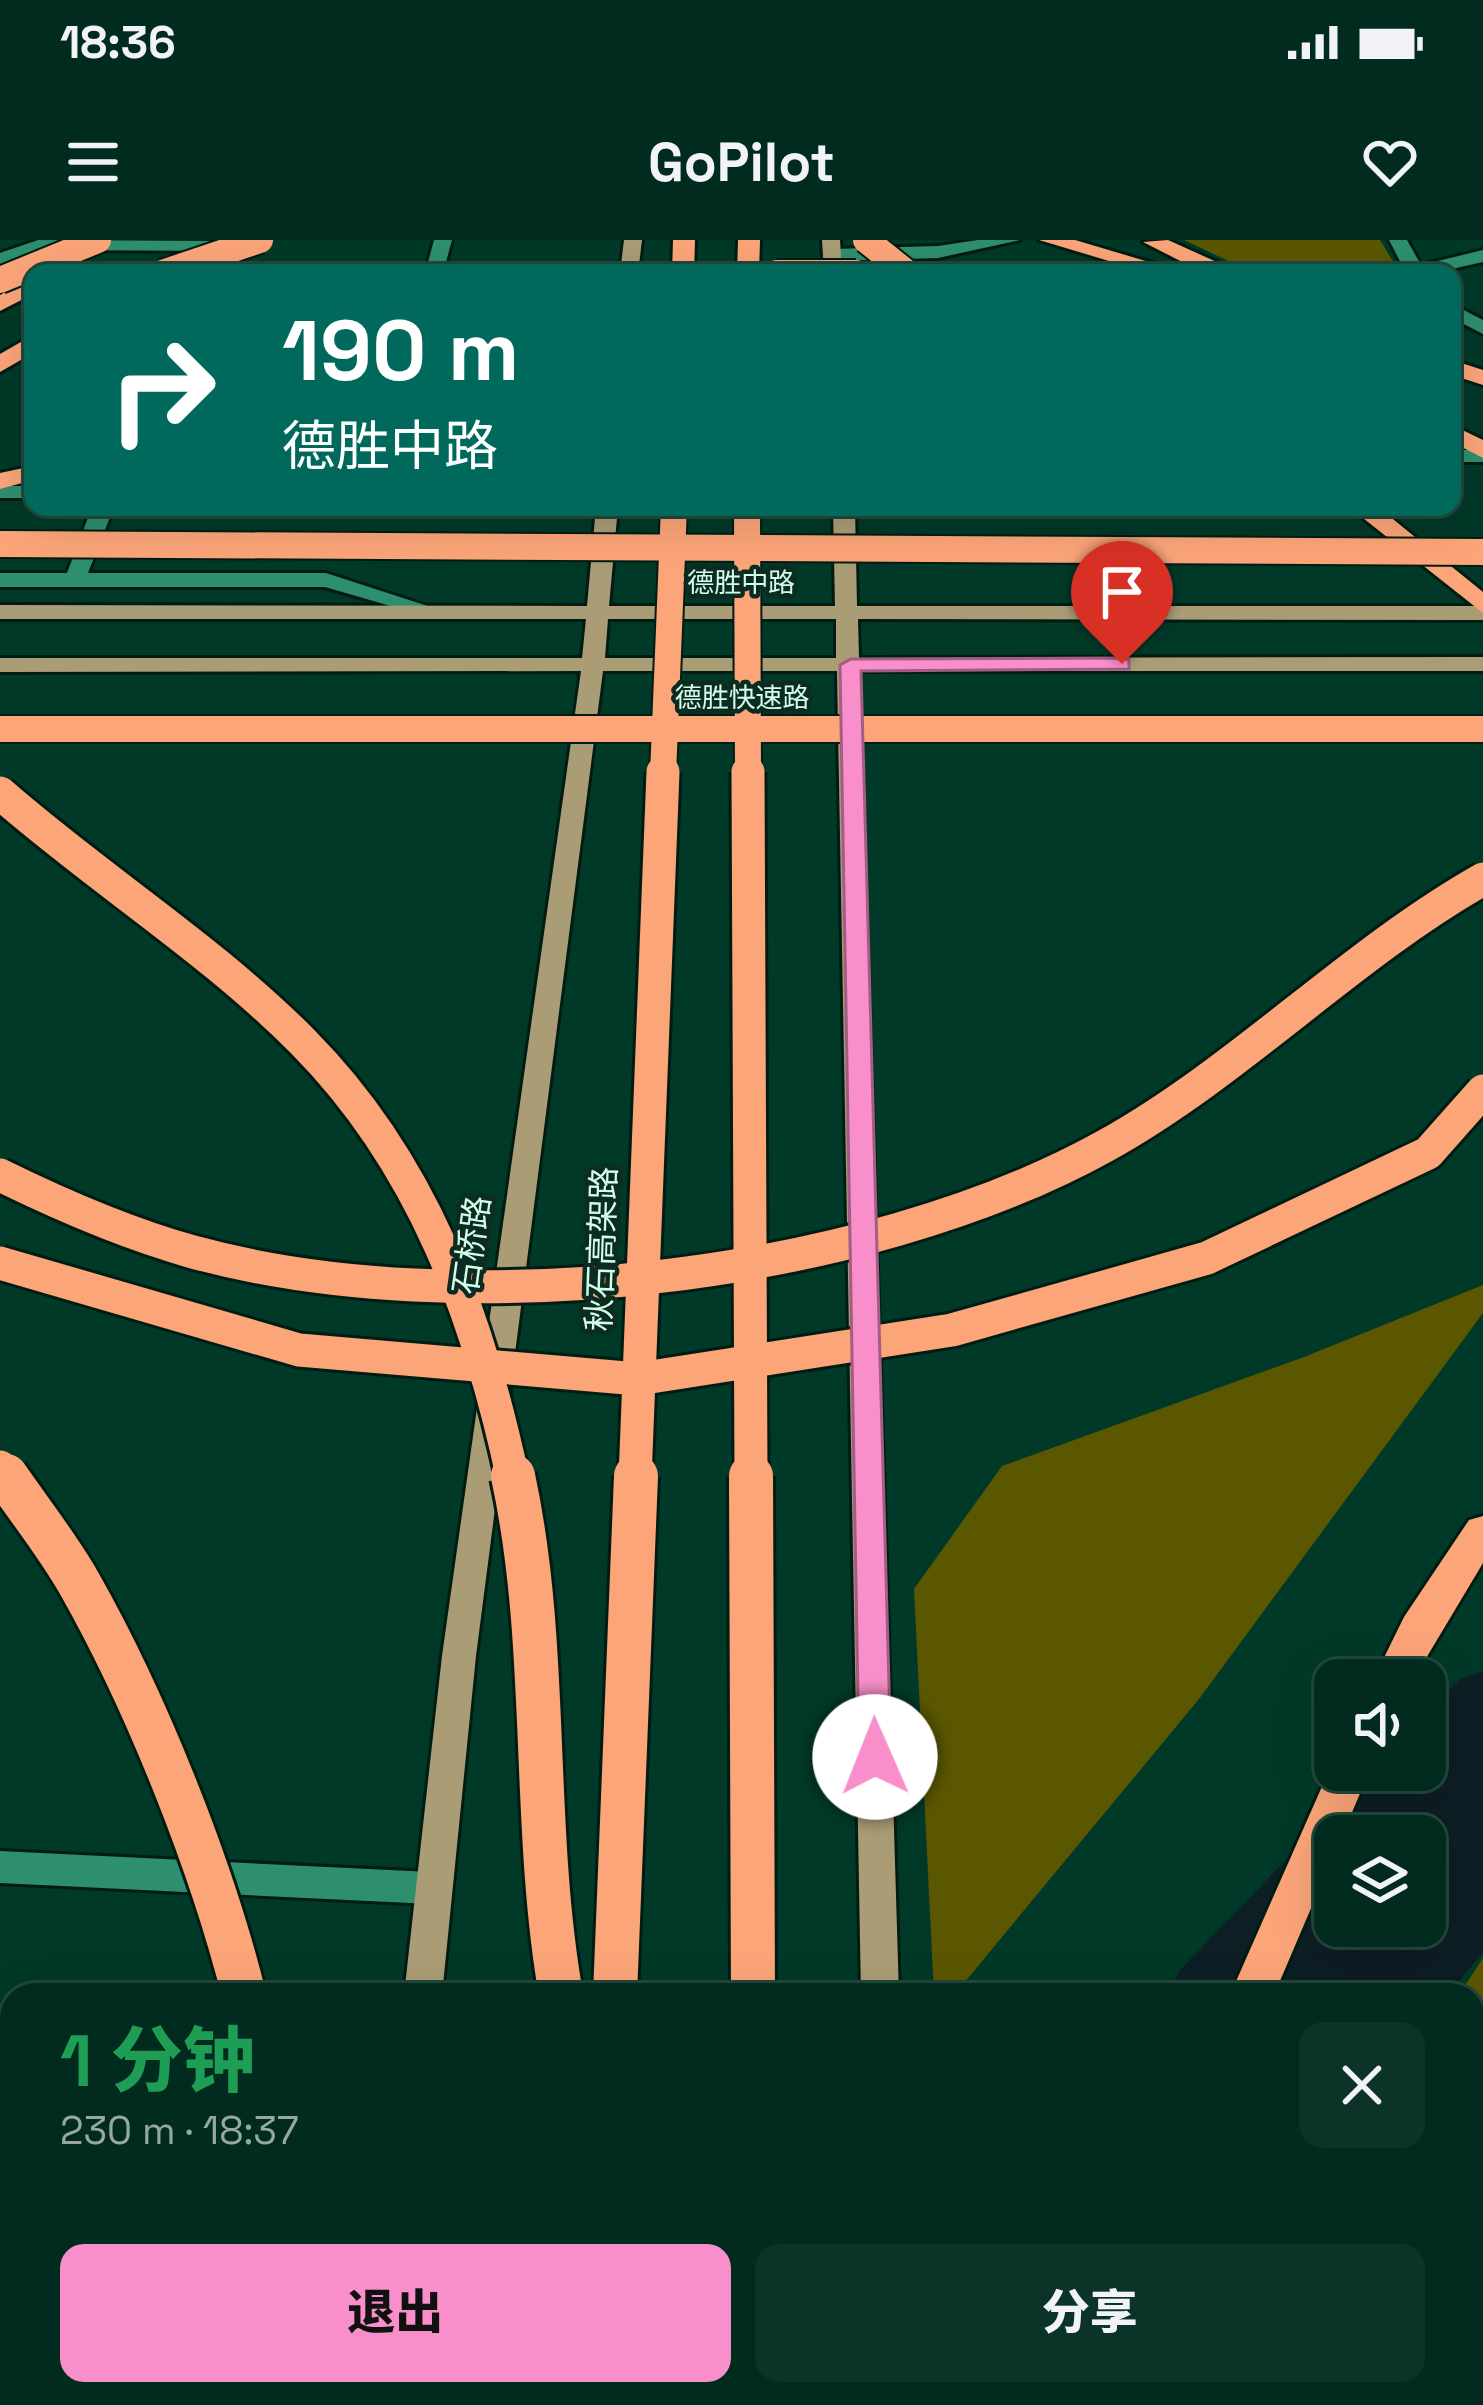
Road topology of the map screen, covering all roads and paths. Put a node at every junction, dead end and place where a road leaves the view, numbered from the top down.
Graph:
1 (98, 240) edge
2 (111, 240) edge
3 (260, 240) edge
4 (866, 240) edge
5 (1011, 240) edge
6 (1050, 240) edge
7 (1149, 240) edge
8 (225, 243) edge
9 (832, 256) edge
10 (1483, 256) edge
11 (0, 260) edge
12 (39, 264) edge
13 (69, 264) edge
14 (189, 264) edge
15 (896, 264) edge
16 (1141, 264) edge
17 (1202, 264) edge
18 (1449, 264) edge
19 (100, 516) edge
20 (606, 516) edge
21 (674, 516) edge
22 (747, 516) edge
23 (844, 516) edge
24 (1373, 516) edge
25 (0, 544) edge
26 (1483, 552) edge
27 (0, 580) edge
28 (75, 580) junction
29 (1483, 609) edge
30 (432, 611) junction
31 (849, 611) junction
32 (0, 612) edge
33 (597, 612) junction
34 (0, 664) edge
35 (593, 664) junction
36 (1483, 664) edge
37 (851, 665) junction
38 (0, 729) edge
39 (1483, 729) edge
40 (0, 793) edge
41 (1483, 879) edge
42 (1483, 1091) edge
43 (0, 1175) edge
44 (0, 1263) edge
45 (0, 1467) edge
46 (1483, 1531) edge
47 (1403, 1659) edge
48 (1340, 1791) edge
49 (0, 1867) edge
50 (430, 1888) junction
51 (241, 1983) edge
52 (424, 1983) edge
53 (559, 1983) edge
54 (615, 1983) edge
55 (753, 1983) edge
56 (880, 1983) edge
57 (1257, 1983) edge

1 - 12 highway, bridge
2 - 13 highway
3 - 14 highway, bridge
4 - 15 highway, bridge
5 - 9 street
6 - 16 highway
7 - 17 highway
8 - 11 street
10 - 18 street
19 - 28 street
20 - 33 main road, 石桥路
21 - 54 highway, 秋石高架路, bridge
22 - 55 highway, bridge
23 - 31 main road
24 - 29 highway
25 - 26 highway, bridge
27 - 28 street
28 - 30 street
29 - 31 main road, 德胜中路
30 - 32 main road, 德胜中路
30 - 33 main road, 德胜中路
31 - 33 main road, 德胜中路
31 - 37 main road
33 - 35 main road, 石桥路
34 - 35 main road
35 - 37 main road
35 - 50 main road, 石桥路
36 - 37 main road
37 - 56 main road
38 - 39 highway, 德胜快速路, bridge
40 - 53 highway, bridge
41 - 43 highway, bridge
42 - 44 highway, bridge
45 - 51 highway, bridge
46 - 47 highway
48 - 57 highway
49 - 50 street
50 - 52 main road, 石桥路

